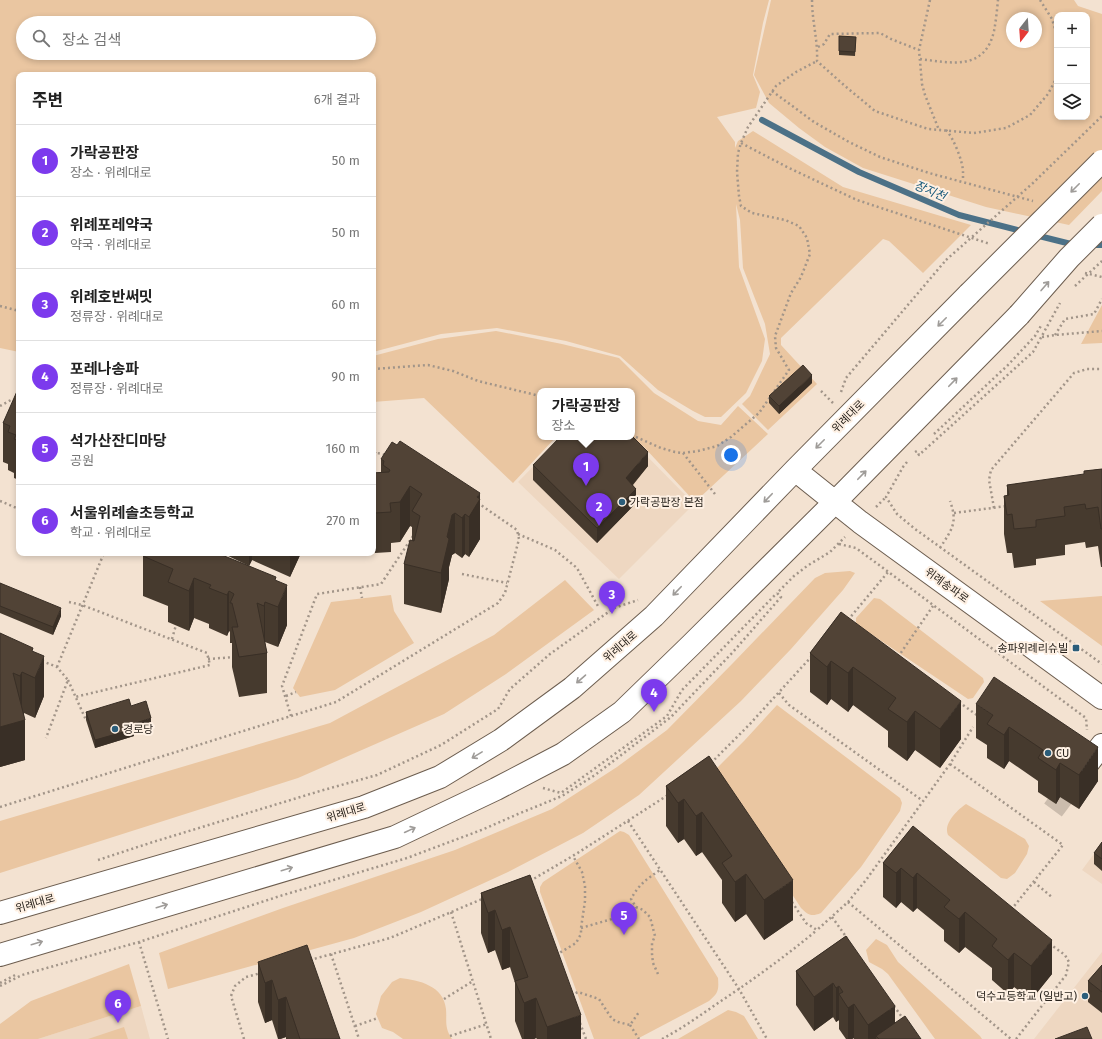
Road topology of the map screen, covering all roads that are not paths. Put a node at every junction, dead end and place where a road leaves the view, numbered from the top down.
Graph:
1 (1102, 161) edge
2 (1102, 224) edge
3 (795, 470) junction
4 (835, 502) junction
5 (1102, 698) edge
6 (1095, 740) edge
7 (1085, 767) tunnel mouth
8 (0, 913) edge
9 (0, 954) edge

1 -> 3 main road, 위례대로, bridge
4 -> 2 main road, bridge
3 - 4 main road, 위례송파로
3 -> 8 main road, 위례대로
4 - 5 main road, 위례송파로
9 -> 4 main road
6 - 7 main road

